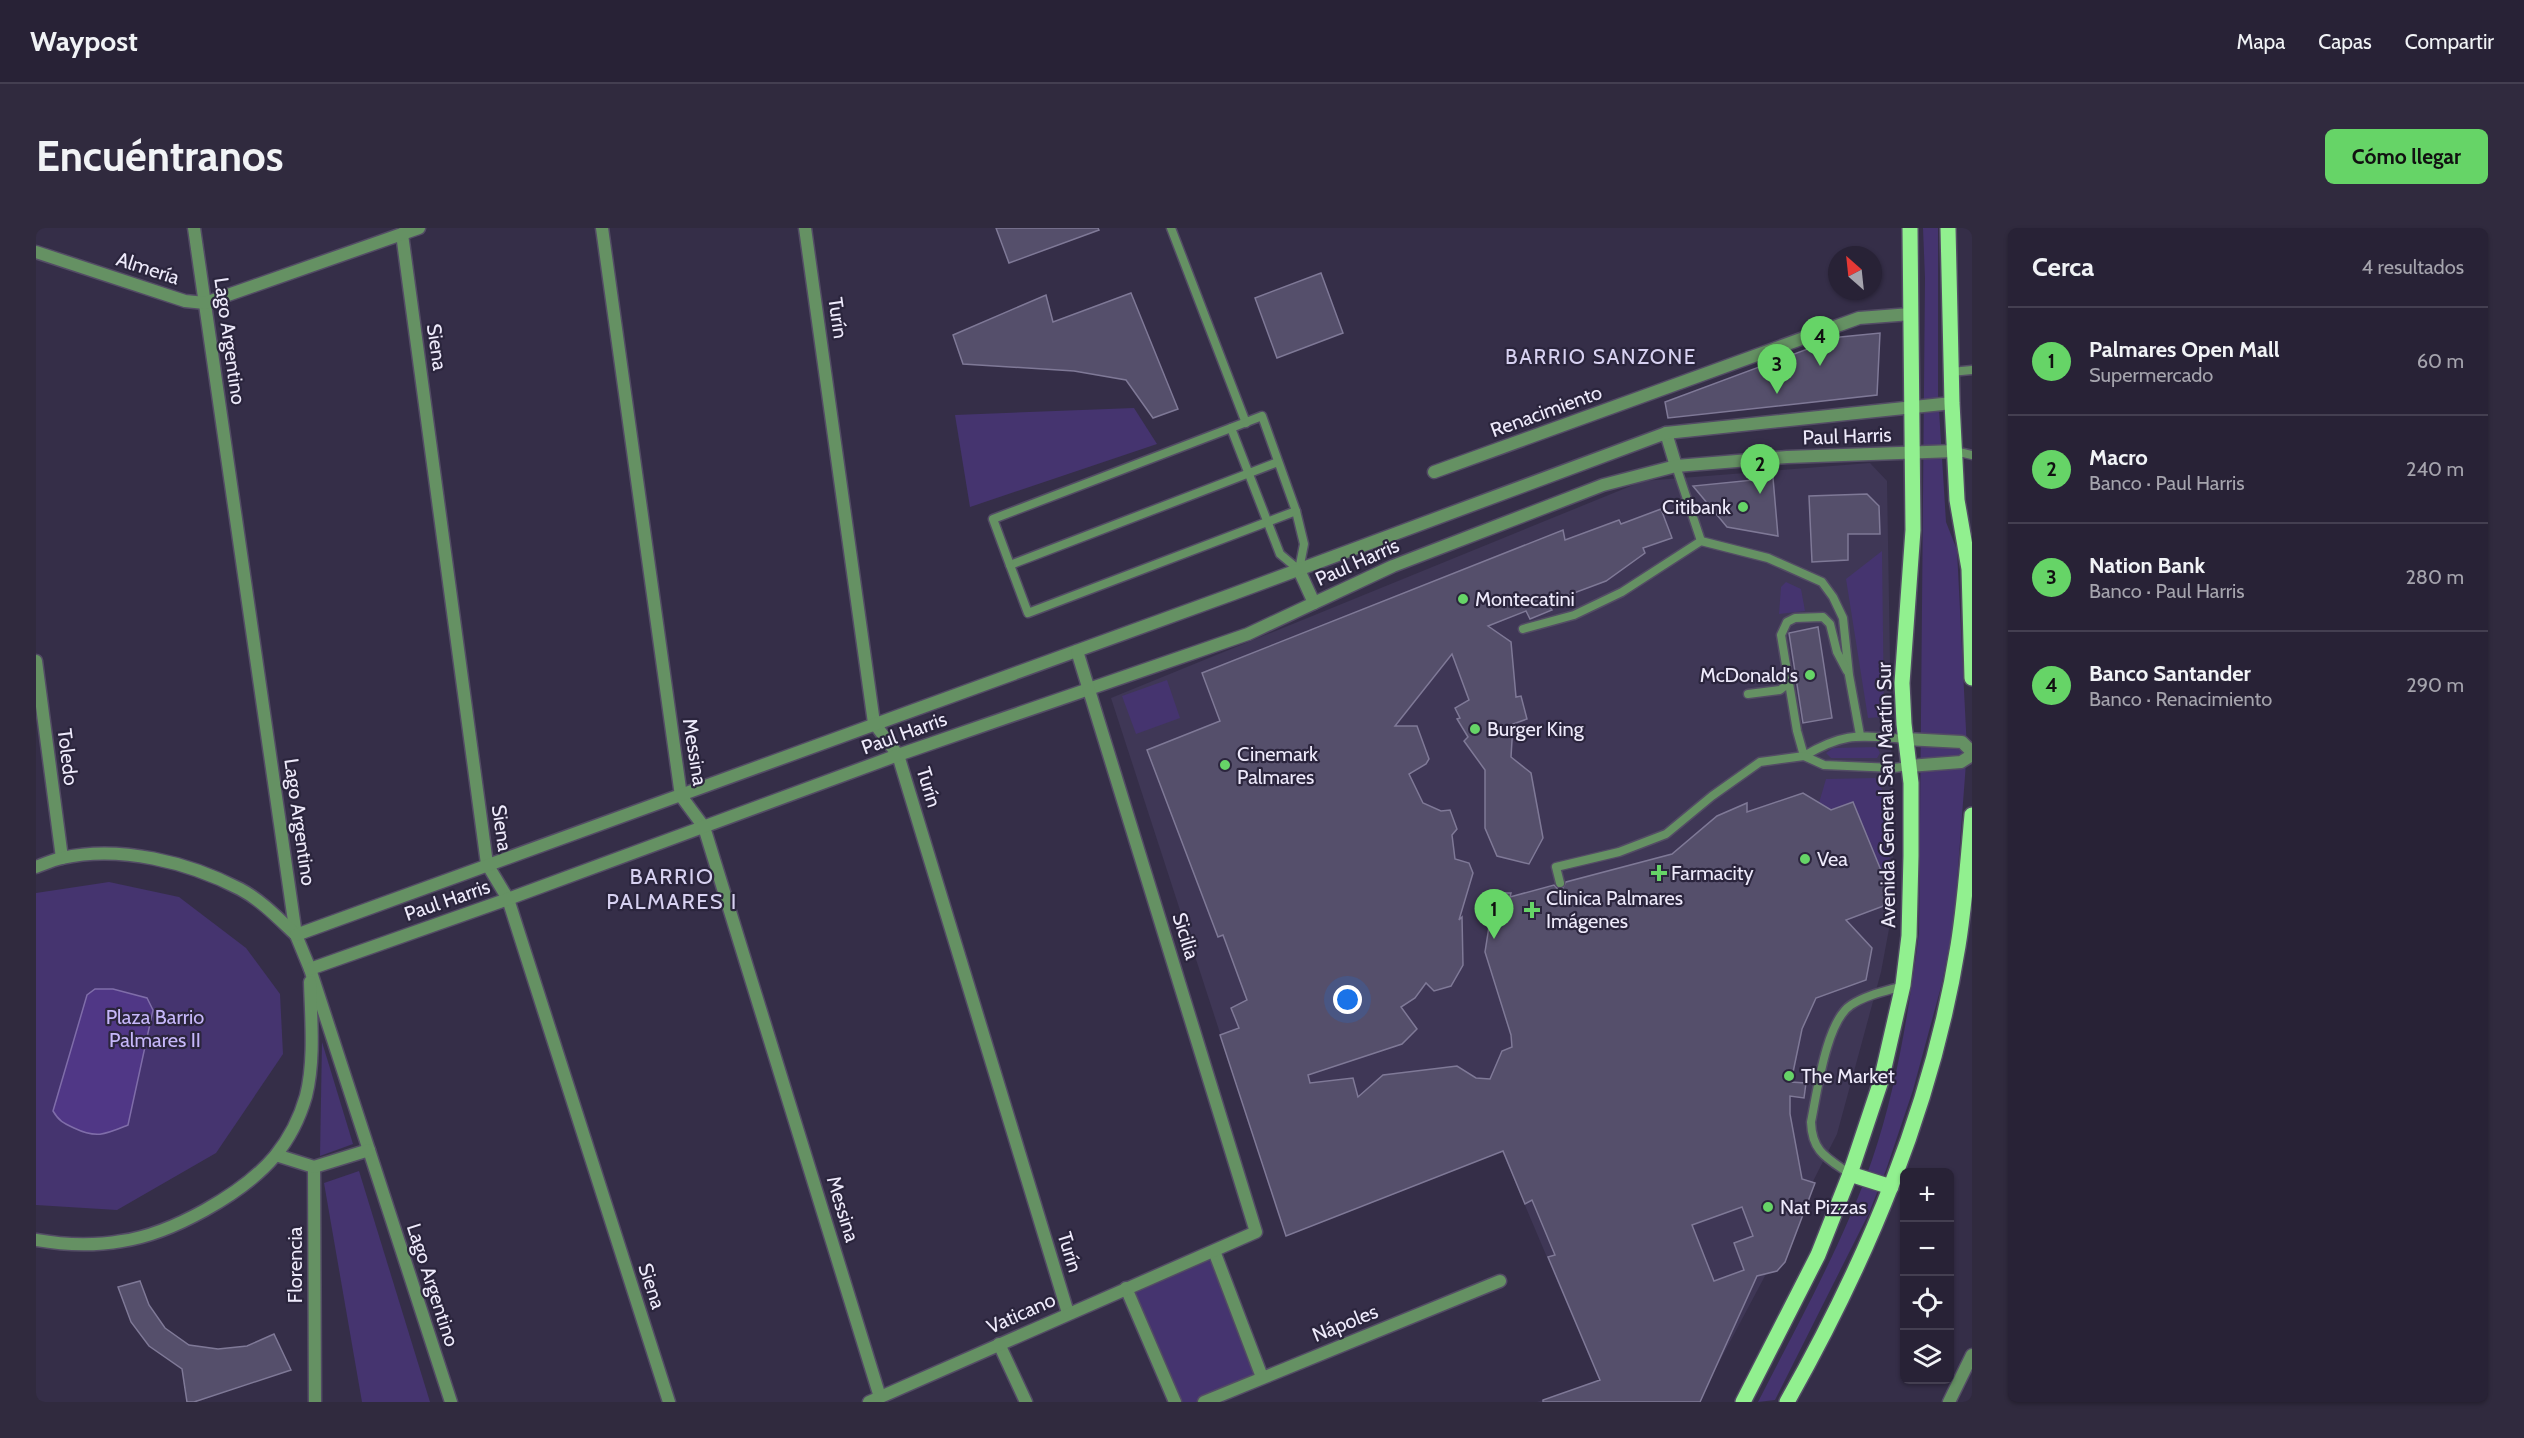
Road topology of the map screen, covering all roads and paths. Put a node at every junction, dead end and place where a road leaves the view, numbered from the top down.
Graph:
1 (194, 228) edge
2 (419, 228) edge
3 (602, 228) edge
4 (806, 228) edge
5 (1171, 228) edge
6 (1911, 228) edge
7 (1948, 228) edge
8 (402, 234) junction
9 (36, 252) edge
10 (205, 303) junction
11 (1911, 314) junction
12 (1972, 370) edge
13 (1951, 372) junction
14 (1952, 403) junction
15 (1911, 407) junction
16 (1246, 423) junction
17 (1231, 428) junction
18 (1665, 434) junction
19 (1955, 451) junction
20 (1912, 454) junction
21 (1972, 455) edge
22 (1278, 462) junction
23 (1676, 466) junction
24 (1434, 472) dead end
25 (1250, 474) junction
26 (1296, 511) junction
27 (1268, 522) junction
28 (1701, 541) junction
29 (1010, 565) junction
30 (1299, 570) junction
31 (1314, 603) junction
32 (1523, 629) dead end
33 (1077, 651) junction
34 (36, 660) edge
35 (1849, 675) junction
36 (1972, 678) edge
37 (1790, 682) junction
38 (1089, 688) junction
39 (1748, 694) dead end
40 (874, 723) junction
41 (1860, 735) junction
42 (1906, 739) junction
43 (1972, 753) edge
44 (898, 755) junction
45 (1804, 756) junction
46 (1909, 766) junction
47 (681, 796) junction
48 (1972, 815) edge
49 (704, 827) junction
50 (62, 858) junction
51 (487, 864) junction
52 (36, 867) edge
53 (1560, 883) dead end
54 (508, 899) junction
55 (296, 935) junction
56 (310, 969) junction
57 (1903, 985) junction
58 (369, 1150) junction
59 (276, 1155) junction
60 (314, 1167) junction
61 (1850, 1174) junction
62 (1891, 1187) junction
63 (1256, 1232) joint
64 (36, 1240) edge
65 (1214, 1251) junction
66 (1500, 1281) dead end
67 (1126, 1288) junction
68 (1068, 1313) junction
69 (999, 1344) junction
70 (1972, 1355) edge
71 (1262, 1377) junction
72 (875, 1400) edge
73 (315, 1402) edge
74 (451, 1402) edge
75 (669, 1402) edge
76 (1026, 1402) edge
77 (1175, 1402) edge
78 (1204, 1402) edge
79 (1743, 1402) edge
80 (1787, 1402) edge
81 (1949, 1402) edge

1 - 10 street, Lago Argentino
2 - 8 street, Almería
3 - 47 street, Messina
4 - 40 street, Turín
5 - 16 lane
6 - 11 main road, Avenida General San Martín Sur
7 - 13 main road
8 - 10 street, Almería
8 - 51 street, Siena
9 - 10 street, Almería
10 - 55 street, Lago Argentino
11 - 15 main road, Avenida General San Martín Sur
11 - 24 street, Renacimiento
12 - 13 lane
13 - 14 main road
14 - 15 street, Paul Harris
14 - 19 main road
15 - 18 street, Paul Harris
15 - 20 main road, Avenida General San Martín Sur
16 - 17 lane
16 - 22 lane
17 - 25 lane
17 - 29 lane
18 - 23 street
18 - 30 street, Paul Harris
19 - 20 street, Paul Harris
19 - 21 lane
19 - 36 main road
20 - 23 street, Paul Harris
20 - 42 main road, Avenida General San Martín Sur
22 - 25 lane
22 - 26 lane
23 - 28 lane
23 - 31 street, Paul Harris
25 - 27 lane
25 - 29 lane
26 - 27 lane
26 - 30 lane
27 - 29 lane
27 - 30 lane
28 - 32 lane
28 - 35 lane
30 - 31 street
30 - 33 street, Paul Harris
31 - 38 street, Paul Harris
33 - 38 street, Sicilia
33 - 40 street, Paul Harris
34 - 50 street, Toledo
35 - 37 lane
35 - 41 lane
37 - 39 lane
37 - 45 lane
38 - 44 street, Paul Harris
38 - 63 street, Sicilia
40 - 44 street, Turín
40 - 47 street, Paul Harris
41 - 42 lane
41 - 45 lane
42 - 43 street
42 - 46 main road, Avenida General San Martín Sur
43 - 46 street
44 - 49 street, Paul Harris
44 - 68 street, Turín
45 - 46 lane
45 - 53 lane
46 - 57 main road, Avenida General San Martín Sur
47 - 49 street, Messina
47 - 51 street, Paul Harris
48 - 62 main road
49 - 54 street, Paul Harris
49 - 72 street, Messina
50 - 52 street
50 - 55 street
51 - 54 street, Siena
51 - 55 street, Paul Harris
54 - 56 street, Paul Harris
54 - 75 street, Siena
55 - 56 street, Lago Argentino
56 - 58 street, Lago Argentino
56 - 59 street
57 - 61 main road, Avenida General San Martín Sur
57 - 61 lane
58 - 60 street
58 - 74 street, Lago Argentino
59 - 60 street
59 - 64 street
60 - 73 street, Florencia
61 - 62 main road
61 - 79 main road, Avenida General San Martín Sur
62 - 80 main road
63 - 65 street, Vaticano
65 - 67 street, Vaticano
65 - 71 street
66 - 71 street, Nápoles
67 - 68 street, Vaticano
67 - 77 street
68 - 69 street, Vaticano
69 - 72 street, Vaticano
69 - 76 street
70 - 81 street
71 - 78 street, Nápoles

